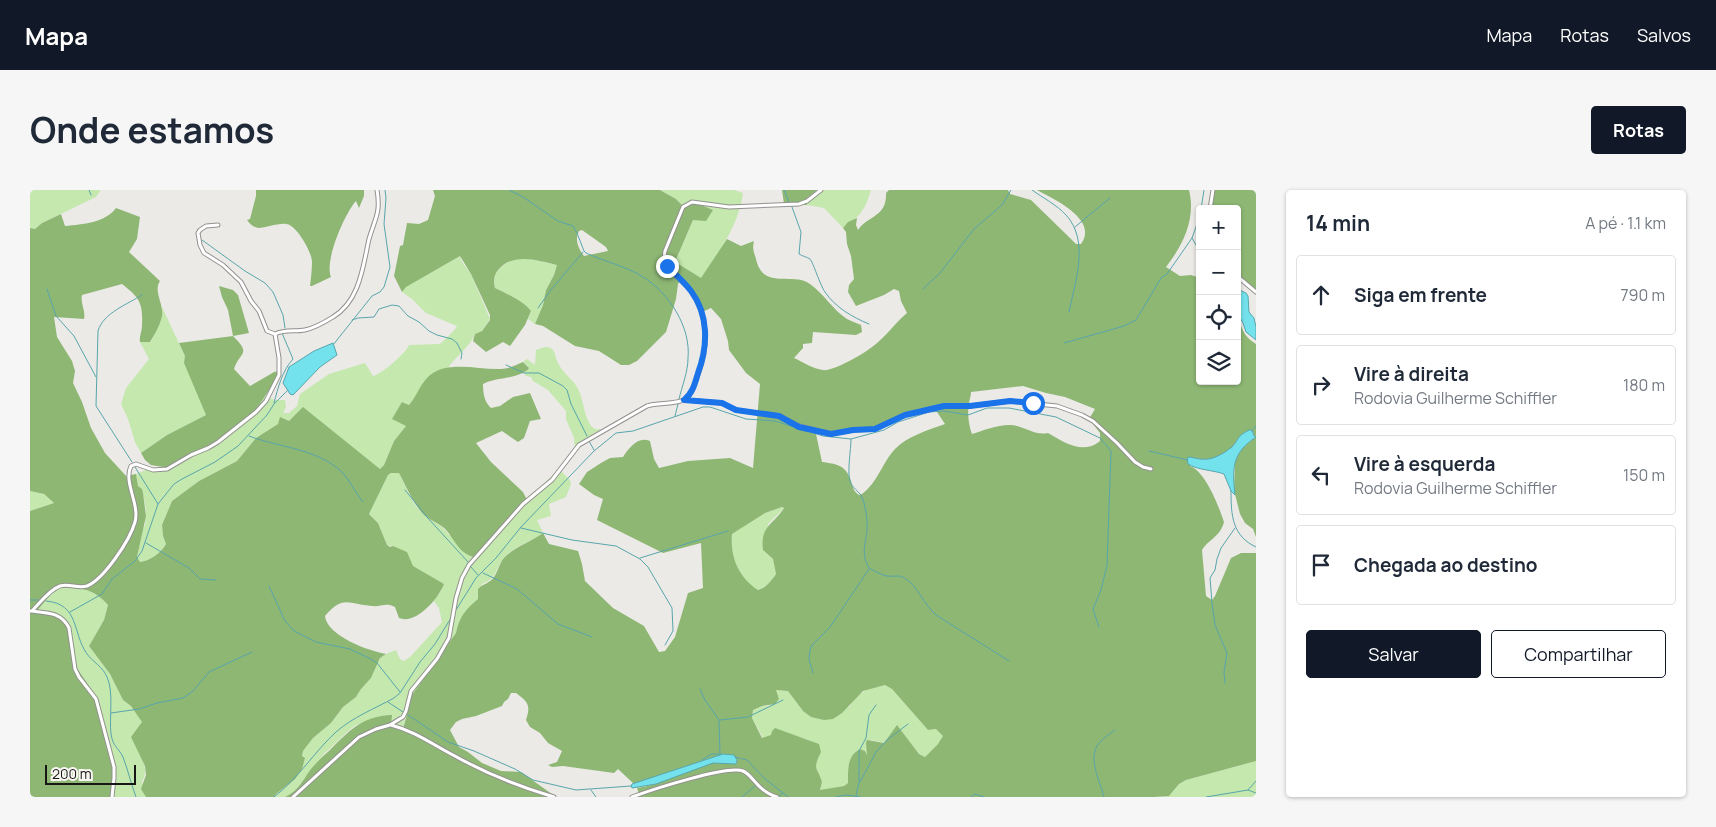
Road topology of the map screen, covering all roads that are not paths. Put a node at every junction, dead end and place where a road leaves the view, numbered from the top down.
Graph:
1 (377, 190) edge
2 (821, 190) edge
3 (1213, 190) edge
4 (1211, 205) edge
5 (218, 225) dead end
6 (1241, 279) edge
7 (1256, 292) edge
8 (275, 334) junction
9 (684, 400) junction
10 (1152, 470) dead end
11 (31, 611) edge
12 (390, 725) junction
13 (112, 797) edge
14 (293, 797) edge
15 (554, 797) edge
16 (632, 797) edge
17 (777, 797) edge

1 - 8 street
2 - 9 street
3 - 4 street
5 - 8 street
6 - 7 street
8 - 11 street
9 - 10 street
9 - 12 street
11 - 13 street
12 - 14 street
12 - 15 street
16 - 17 street

